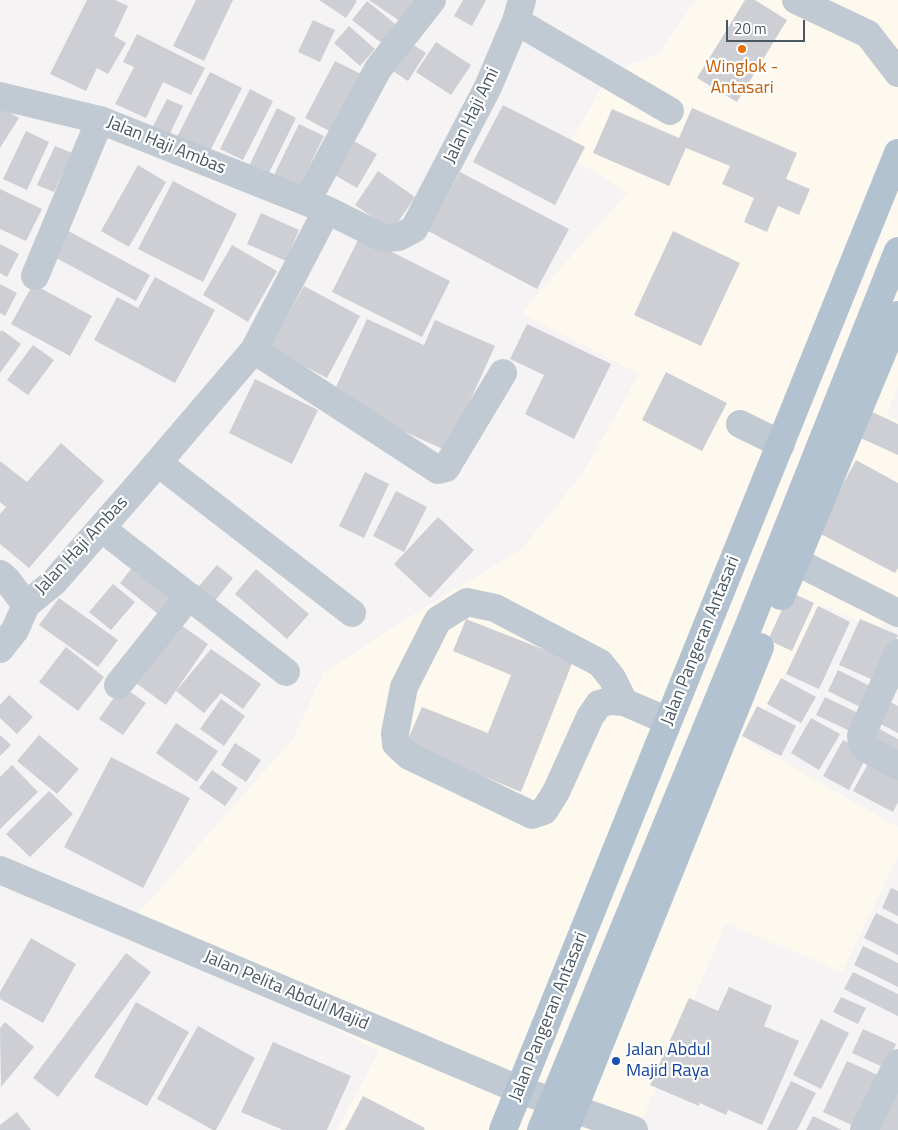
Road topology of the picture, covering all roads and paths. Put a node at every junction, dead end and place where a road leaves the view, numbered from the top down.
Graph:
1 (432, 0) edge
2 (796, 0) edge
3 (519, 11) edge
4 (898, 72) edge
5 (0, 96) edge
6 (670, 111) dead end
7 (100, 120) junction
8 (898, 153) edge
9 (898, 189) edge
10 (316, 206) junction
11 (414, 229) joint
12 (898, 251) edge
13 (35, 276) dead end
14 (898, 315) edge
15 (254, 350) junction
16 (503, 373) dead end
17 (740, 424) dead end
18 (781, 444) junction
19 (158, 463) junction
20 (101, 528) junction
21 (795, 561) junction
22 (0, 574) edge
23 (189, 596) junction
24 (26, 605) junction
25 (352, 613) dead end
26 (898, 613) edge
27 (0, 648) edge
28 (898, 653) edge
29 (286, 672) dead end
30 (118, 685) dead end
31 (624, 702) junction
32 (668, 721) junction
33 (898, 766) edge
34 (0, 870) edge
35 (898, 1063) edge
36 (520, 1090) junction
37 (569, 1119) edge
38 (504, 1130) edge
39 (518, 1130) edge
40 (541, 1130) edge
41 (634, 1130) edge
42 (864, 1130) edge

1 - 10 street
2 - 4 street
3 - 6 street
3 - 11 street, Jalan Haji Ami
5 - 7 street, Jalan Haji Ambas
7 - 10 street, Jalan Haji Ambas
7 - 13 street
8 - 18 main road, Jalan Pangeran Antasari
9 - 39 main road
10 - 11 street, Jalan Haji Ambas
10 - 15 street, Jalan Haji Ambas
12 - 40 main road
14 - 21 main road
15 - 16 street
15 - 19 street, Jalan Haji Ambas
17 - 18 street
18 - 32 main road, Jalan Pangeran Antasari
19 - 20 street, Jalan Haji Ambas
19 - 25 street
20 - 23 street
20 - 24 street, Jalan Haji Ambas
21 - 26 street
21 - 37 main road
22 - 24 street
23 - 29 street
23 - 30 street
24 - 27 street
28 - 33 street
31 - 31 street
31 - 32 street
32 - 36 main road, Jalan Pangeran Antasari
34 - 36 street, Jalan Pelita Abdul Majid
35 - 42 street
36 - 37 street, Jalan Pelita Abdul Majid
36 - 38 main road, Jalan Pangeran Antasari
37 - 41 street

